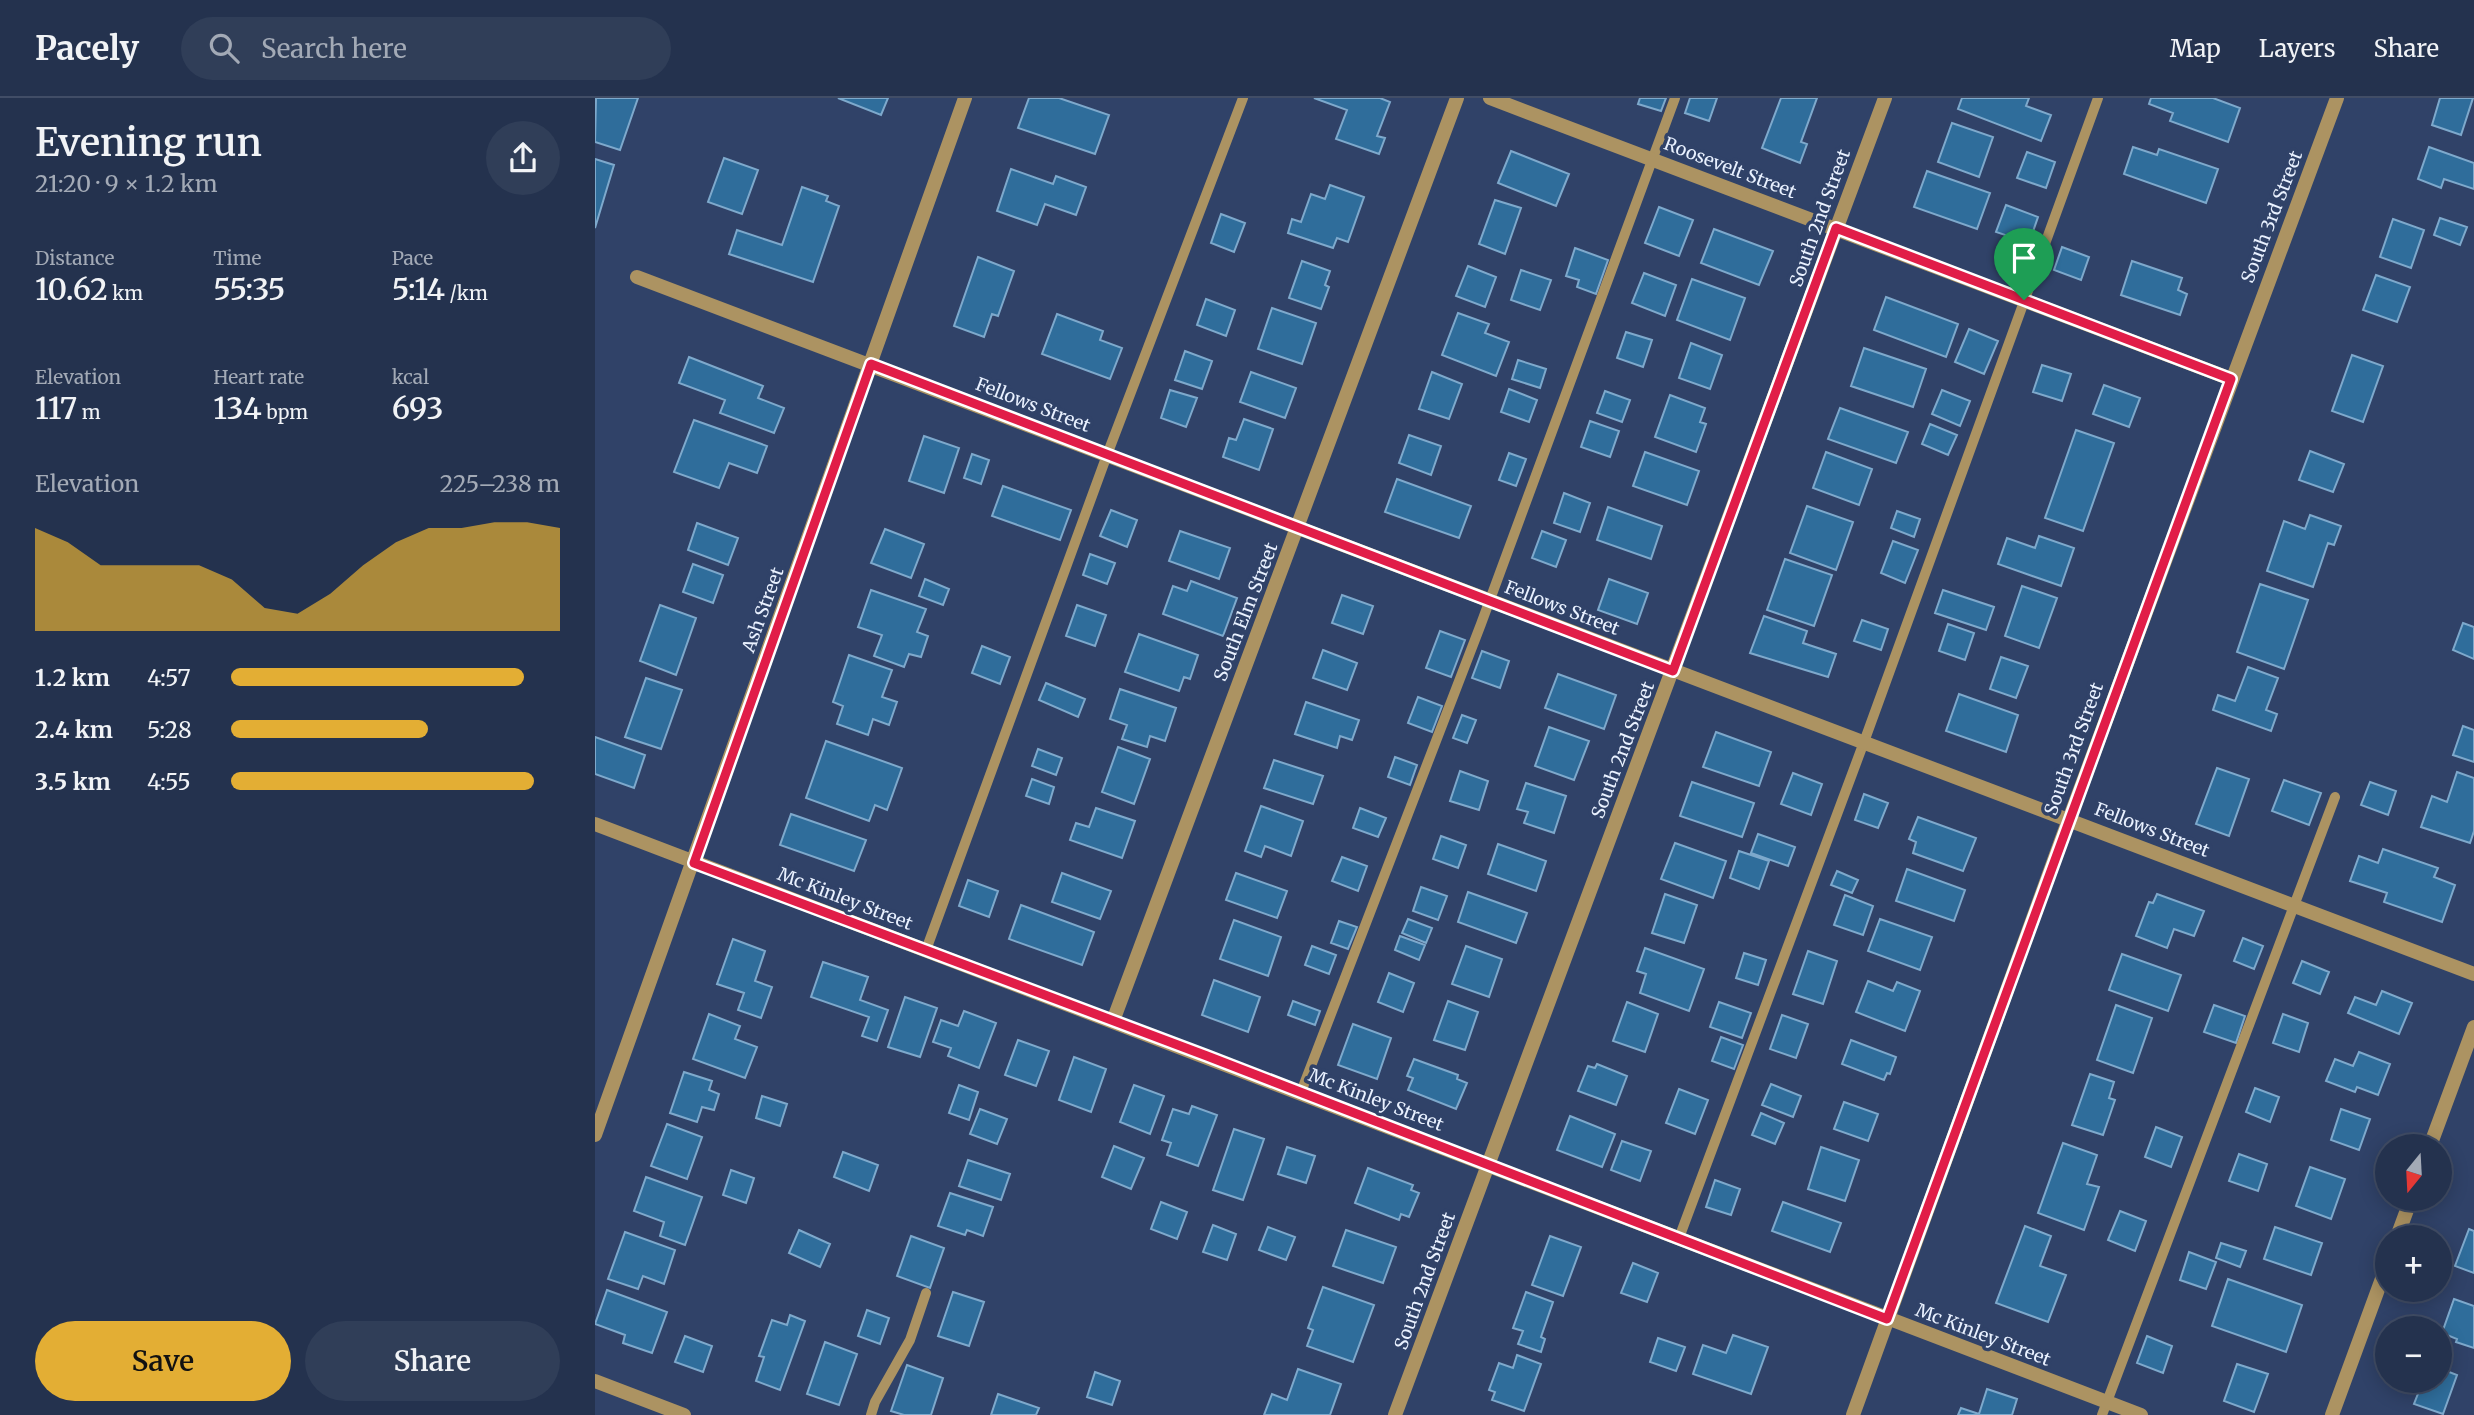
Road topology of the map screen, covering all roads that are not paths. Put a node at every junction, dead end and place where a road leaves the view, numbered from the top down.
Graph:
1 (965, 98) edge
2 (1243, 98) edge
3 (1457, 98) edge
4 (1490, 98) edge
5 (1675, 98) edge
6 (1885, 98) edge
7 (2098, 98) edge
8 (2337, 98) edge
9 (1652, 159) junction
10 (1836, 228) junction
11 (637, 277) dead end
12 (2024, 300) junction
13 (871, 364) junction
14 (2231, 379) junction
15 (1107, 455) junction
16 (1299, 528) junction
17 (1490, 601) junction
18 (1673, 671) junction
19 (1864, 742) junction
20 (2335, 797) dead end
21 (2069, 819) junction
22 (595, 824) edge
23 (694, 863) junction
24 (2294, 905) junction
25 (926, 950) junction
26 (2474, 974) edge
27 (1113, 1021) junction
28 (2474, 1027) edge
29 (1301, 1093) junction
30 (2434, 1134) edge
31 (595, 1135) edge
32 (1489, 1165) junction
33 (1679, 1238) junction
34 (926, 1293) dead end
35 (2375, 1298) edge
36 (1887, 1319) junction
37 (595, 1381) edge
38 (2104, 1408) edge
39 (684, 1415) edge
40 (871, 1415) edge
41 (1395, 1415) edge
42 (1853, 1415) edge
43 (2141, 1415) edge
44 (2332, 1415) edge

1 - 13 street, Ash Street
2 - 15 lane
3 - 16 street, South Elm Street
4 - 9 street, Roosevelt Street
5 - 9 lane
6 - 10 street, South 2nd Street
7 - 12 lane
8 - 14 street, South 3rd Street
9 - 10 street, Roosevelt Street
9 - 17 lane
10 - 12 street, Roosevelt Street
10 - 18 street, South 2nd Street
11 - 13 street, Fellows Street
12 - 14 street, Roosevelt Street
12 - 19 lane
13 - 15 street, Fellows Street
13 - 23 street, Ash Street
14 - 21 street, South 3rd Street
15 - 16 street, Fellows Street
15 - 25 lane
16 - 17 street, Fellows Street
16 - 27 street, South Elm Street
17 - 18 street, Fellows Street
17 - 29 lane
18 - 19 street, Fellows Street
18 - 32 street, South 2nd Street
19 - 21 street, Fellows Street
19 - 33 lane
20 - 24 lane
21 - 24 street, Fellows Street
21 - 36 street, South 3rd Street
22 - 23 street, Mc Kinley Street
23 - 25 street, Mc Kinley Street
23 - 31 street, Ash Street
24 - 26 street, Fellows Street
24 - 38 lane
25 - 27 street, Mc Kinley Street
27 - 29 street, Mc Kinley Street
28 - 30 street
29 - 32 street, Mc Kinley Street
32 - 33 street, Mc Kinley Street
32 - 41 street, South 2nd Street
33 - 36 street, Mc Kinley Street
34 - 40 lane
35 - 44 street
36 - 38 street, Mc Kinley Street
36 - 42 street, South 3rd Street
37 - 39 street
38 - 43 street, Mc Kinley Street

